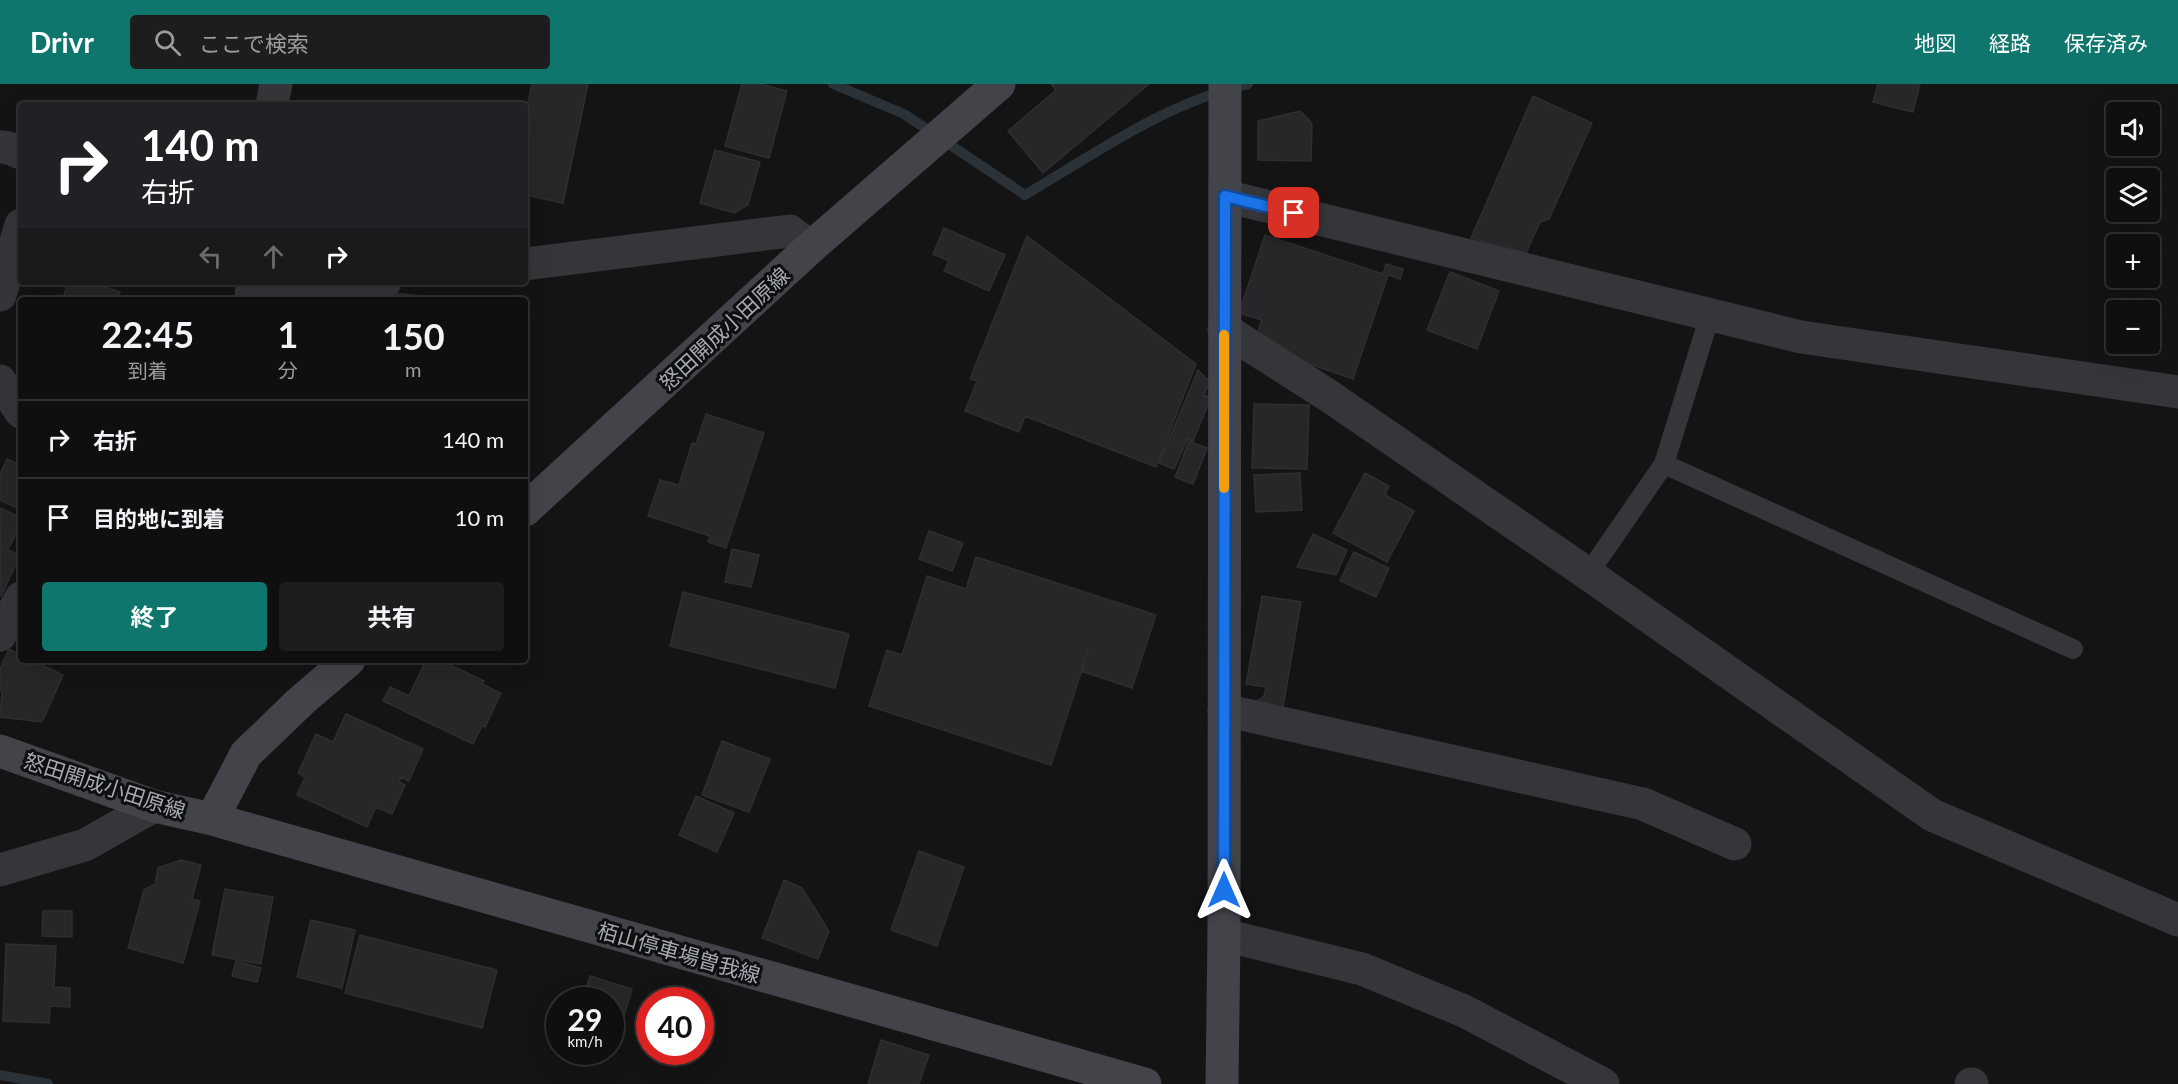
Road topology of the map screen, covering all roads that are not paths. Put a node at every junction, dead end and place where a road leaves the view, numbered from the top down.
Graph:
1 (276, 84) edge
2 (999, 84) edge
3 (1225, 84) edge
4 (273, 102) edge
5 (0, 147) edge
6 (18, 152) edge
7 (1225, 196) junction
8 (18, 235) edge
9 (812, 247) junction
10 (528, 264) edge
11 (367, 285) edge
12 (0, 296) edge
13 (295, 297) edge
14 (1710, 315) junction
15 (1224, 329) junction
16 (0, 381) edge
17 (2178, 392) edge
18 (18, 408) edge
19 (1664, 464) junction
20 (528, 507) edge
21 (1588, 574) junction
22 (18, 602) edge
23 (0, 635) edge
24 (2073, 650) dead end
25 (345, 663) edge
26 (1224, 710) junction
27 (0, 751) edge
28 (154, 806) junction
29 (212, 819) junction
30 (1735, 844) dead end
31 (0, 870) edge
32 (2178, 920) edge
33 (1224, 934) junction
34 (1145, 1084) edge
35 (1222, 1084) edge
36 (1603, 1084) edge

1 - 4 street
2 - 9 main road, 怒田開成小田原線
3 - 7 main road
5 - 6 street
7 - 14 street
7 - 15 main road
8 - 12 street
9 - 10 street
9 - 20 main road, 怒田開成小田原線
11 - 13 street
14 - 17 street
14 - 19 lane
15 - 21 street
15 - 26 main road
16 - 18 street
19 - 21 lane
19 - 24 lane
21 - 32 street
22 - 23 street
25 - 29 main road, 怒田開成小田原線
26 - 30 street
26 - 33 main road
27 - 28 main road, 怒田開成小田原線
28 - 29 main road, 怒田開成小田原線
28 - 31 street
29 - 34 main road, 栢山停車場曽我線
33 - 35 main road
33 - 36 street

